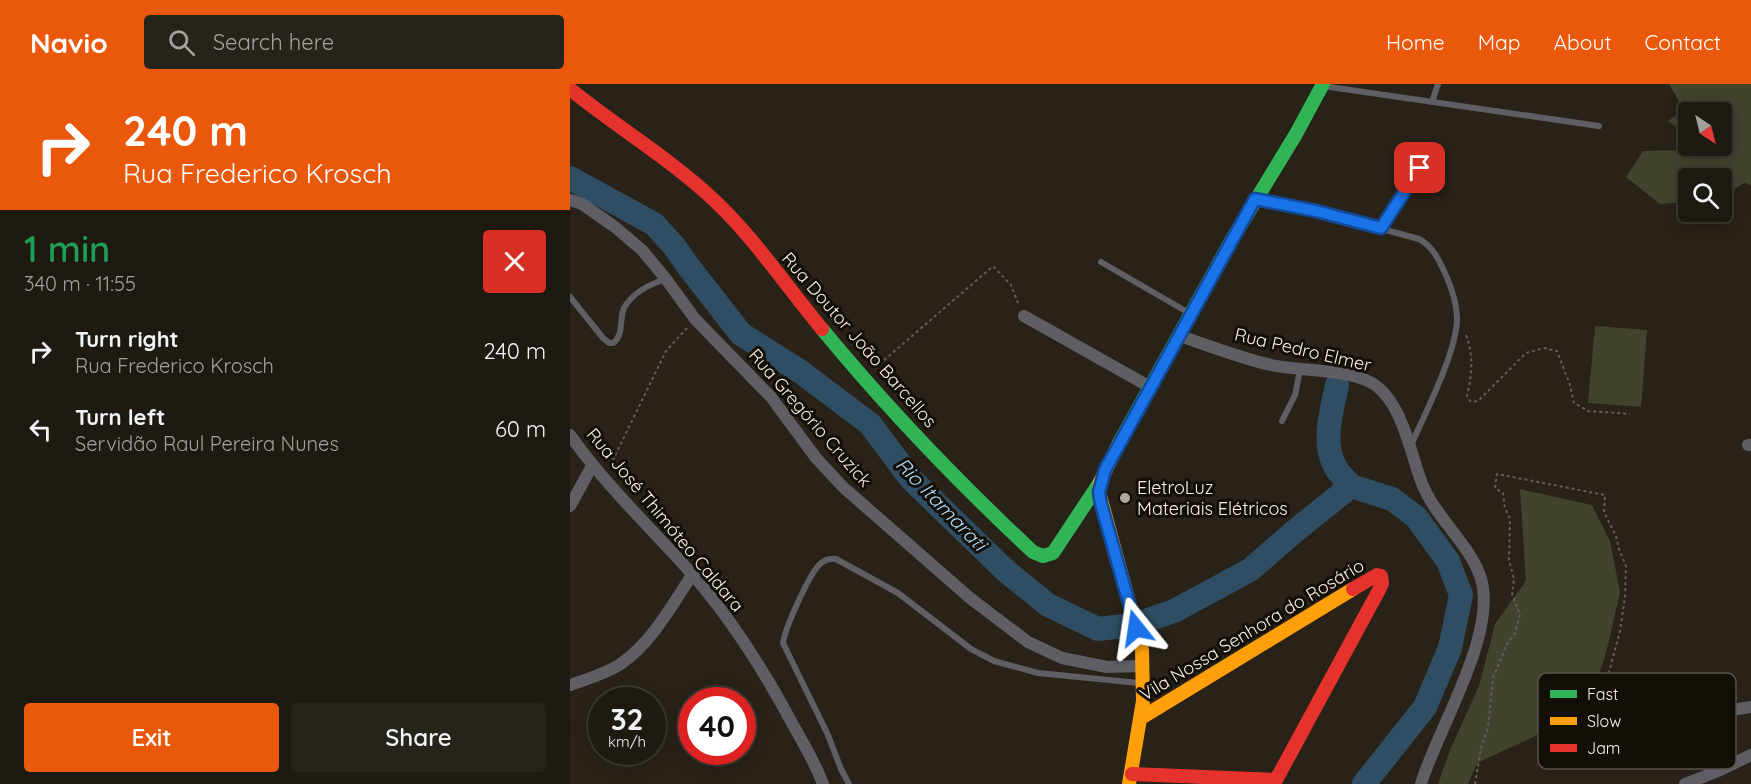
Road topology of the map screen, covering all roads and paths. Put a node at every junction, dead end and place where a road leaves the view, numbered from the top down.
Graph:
1 (1438, 84) edge
2 (1323, 85) edge
3 (570, 89) edge
4 (1432, 102) junction
5 (1599, 126) dead end
6 (1429, 152) dead end
7 (1255, 199) junction
8 (570, 200) edge
9 (1381, 228) junction
10 (1101, 262) dead end
11 (666, 279) junction
12 (570, 297) edge
13 (1192, 314) junction
14 (1024, 316) joint
15 (695, 319) junction
16 (1457, 319) junction
17 (1180, 336) junction
18 (1300, 370) junction
19 (864, 378) junction
20 (1150, 387) junction
21 (1630, 414) dead end
22 (1282, 422) dead end
23 (570, 435) edge
24 (1411, 446) junction
25 (592, 466) junction
26 (604, 479) junction
27 (1100, 482) junction
28 (570, 506) edge
29 (692, 575) junction
30 (1142, 666) junction
31 (1609, 673) edge
32 (1143, 683) junction
33 (570, 686) edge
34 (1751, 707) edge
35 (1736, 710) edge
36 (1142, 718) junction
37 (1751, 755) edge
38 (1736, 762) edge
39 (1722, 769) edge
40 (1131, 779) edge
41 (1275, 782) edge
42 (822, 784) edge
43 (849, 784) edge
44 (1420, 784) edge
45 (1475, 784) edge
46 (1685, 784) edge

1 - 4 lane
2 - 4 lane
2 - 7 street
3 - 19 street, Rua Doutor João Barcellos
4 - 5 lane
6 - 9 lane
7 - 9 lane
7 - 13 street
8 - 11 street, Rua Gregório Cruzick
9 - 16 lane
10 - 13 lane
11 - 12 lane
11 - 15 street, Rua Gregório Cruzick
13 - 17 street
14 - 19 path
14 - 20 street
15 - 26 path
15 - 30 street, Rua Gregório Cruzick
16 - 21 path
16 - 24 lane
17 - 18 street, Rua Pedro Elmer
17 - 20 street
18 - 22 lane
18 - 24 street, Rua Pedro Elmer
19 - 27 street, Rua Doutor João Barcellos
20 - 27 street
23 - 25 street, Rua José Thimóteo Caldara
24 - 44 street, Rua Pedro Elmer
25 - 26 street, Rua José Thimóteo Caldara
25 - 28 street
26 - 29 street, Rua José Thimóteo Caldara
27 - 30 street
29 - 33 street
29 - 42 street, Rua José Thimóteo Caldara
30 - 32 street
31 - 45 path
32 - 36 street
32 - 43 lane
34 - 35 street
36 - 40 street
36 - 41 street, Vila Nossa Senhora do Rosário
37 - 38 street
39 - 46 street
40 - 41 street

